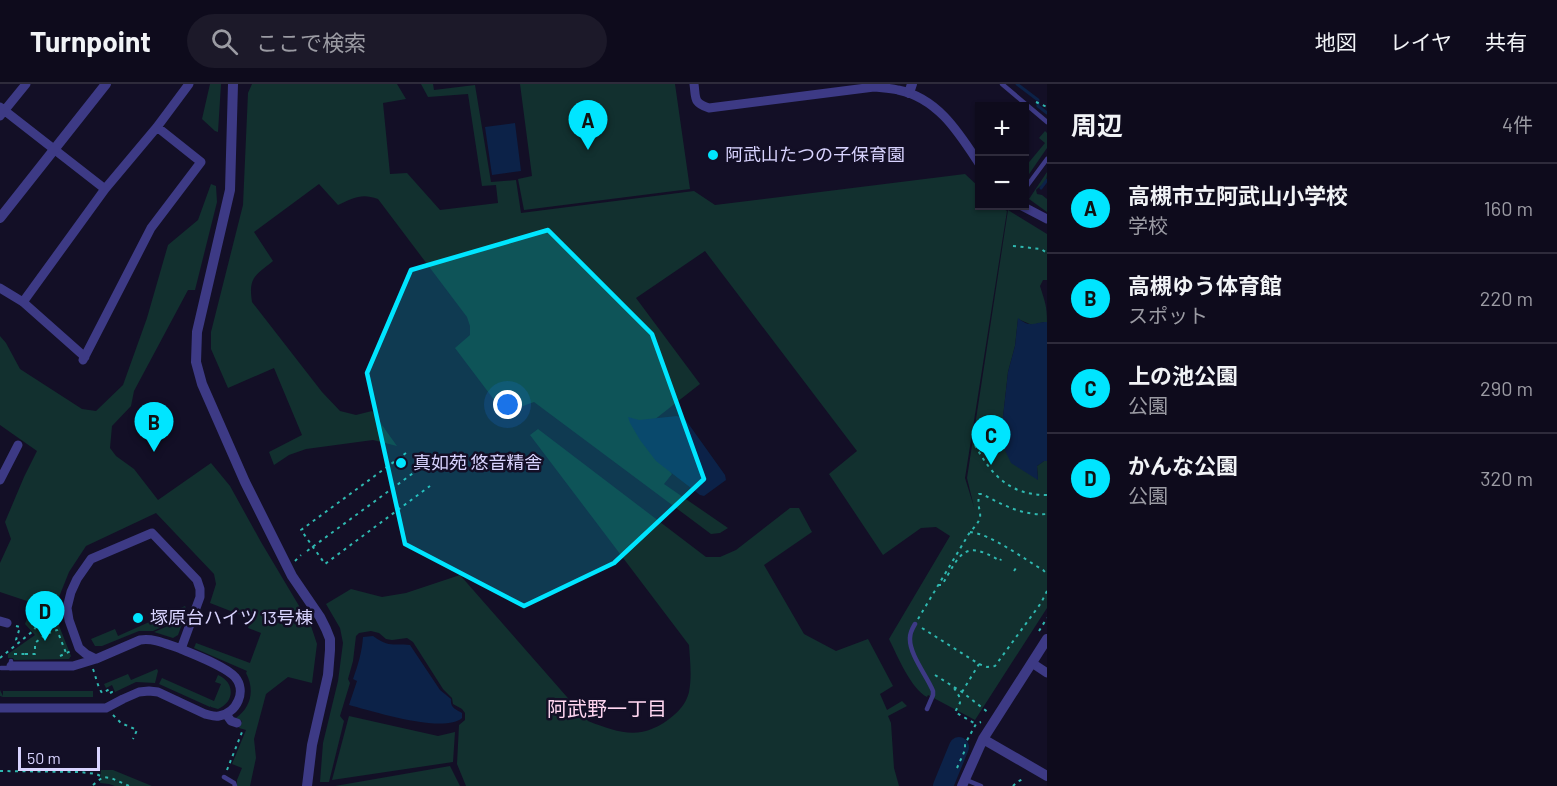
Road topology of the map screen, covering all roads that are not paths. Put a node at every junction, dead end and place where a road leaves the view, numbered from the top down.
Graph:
1 (26, 84) edge
2 (106, 84) edge
3 (189, 84) edge
4 (233, 84) edge
5 (694, 84) edge
6 (1002, 84) edge
7 (910, 89) edge
8 (2, 111) edge
9 (1047, 122) edge
10 (157, 127) junction
11 (54, 149) junction
12 (975, 158) edge
13 (1047, 159) edge
14 (1029, 183) edge
15 (105, 189) junction
16 (1029, 210) edge
17 (0, 218) edge
18 (1047, 219) edge
19 (0, 288) edge
20 (23, 302) junction
21 (18, 445) dead end
22 (4, 464) edge
23 (0, 480) edge
24 (915, 624) road end
25 (1047, 639) edge
26 (181, 649) junction
27 (92, 660) junction
28 (7, 662) edge
29 (1032, 663) junction
30 (1047, 673) edge
31 (0, 708) edge
32 (927, 709) dead end
33 (226, 714) junction
34 (237, 723) dead end
35 (983, 739) junction
36 (1047, 776) edge
37 (224, 777) dead end
38 (960, 780) edge
39 (236, 786) edge
40 (307, 786) edge
41 (981, 786) edge

1 - 8 street
2 - 11 street
3 - 10 street
4 - 40 street
5 - 7 street
6 - 9 lane
7 - 12 street
8 - 11 street
10 - 15 street
10 - 20 street
11 - 15 street
11 - 17 street
13 - 14 lane
15 - 20 street
16 - 18 street
19 - 20 street
21 - 22 street
22 - 23 street
24 - 32 lane
25 - 29 street
26 - 27 street
26 - 27 street
26 - 33 street
27 - 28 street
29 - 30 street
29 - 35 street
31 - 33 street
33 - 34 street
35 - 36 street
35 - 38 street
37 - 39 lane
38 - 41 lane

